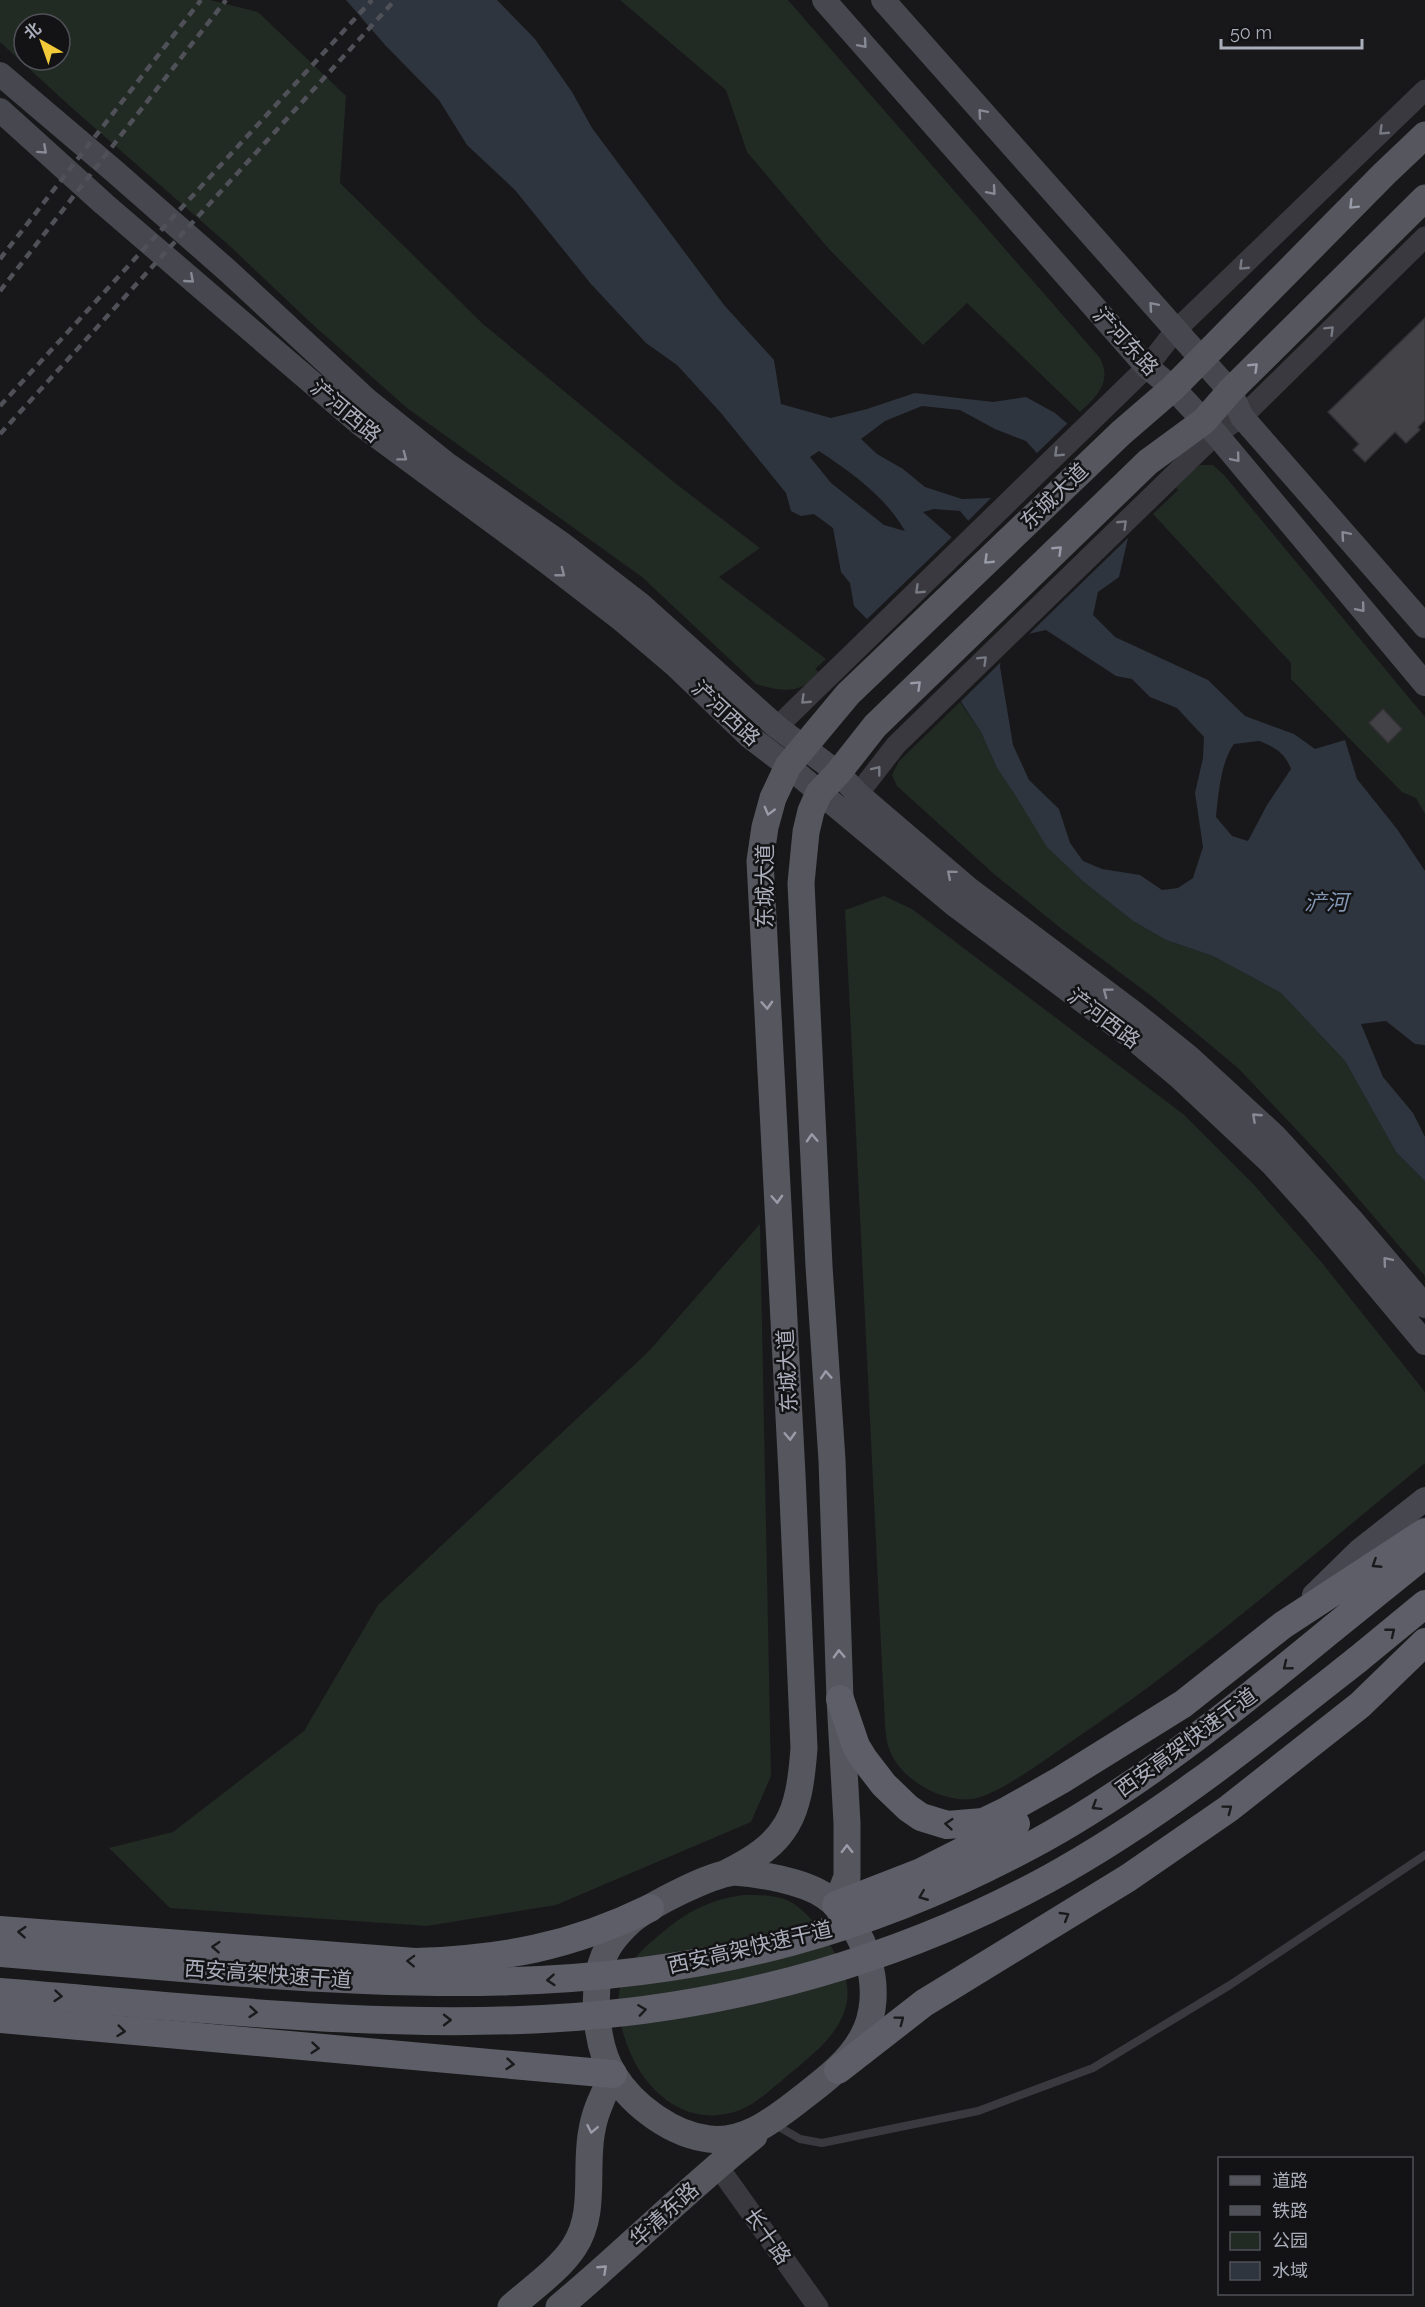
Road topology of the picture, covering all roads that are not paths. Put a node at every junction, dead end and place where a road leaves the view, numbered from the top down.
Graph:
1 (824, 0) edge
2 (882, 0) edge
3 (0, 74) edge
4 (1425, 90) edge
5 (0, 110) edge
6 (1425, 135) edge
7 (1425, 198) edge
8 (1425, 237) edge
9 (1175, 331) junction
10 (1202, 358) junction
11 (1147, 367) junction
12 (1173, 388) junction
13 (1230, 390) junction
14 (1242, 417) junction
15 (1210, 428) junction
16 (1425, 626) edge
17 (841, 684) junction
18 (1425, 684) edge
19 (777, 727) junction
20 (797, 756) junction
21 (838, 773) junction
22 (819, 793) junction
23 (858, 794) junction
24 (1425, 1306) edge
25 (1425, 1343) edge
26 (1425, 1498) edge
27 (1416, 1523) edge
28 (1425, 1554) edge
29 (1425, 1604) edge
30 (1425, 1642) edge
31 (1425, 1662) edge
32 (840, 1699) junction
33 (1183, 1704) junction
34 (1360, 1706) junction
35 (1425, 1855) edge
36 (726, 1873) junction
37 (836, 1905) junction
38 (650, 1908) junction
39 (0, 1930) edge
40 (0, 1953) edge
41 (0, 1992) edge
42 (0, 2019) edge
43 (838, 2070) junction
44 (613, 2074) junction
45 (771, 2122) junction
46 (717, 2165) junction
47 (511, 2307) edge
48 (559, 2307) edge
49 (818, 2307) edge

1 -> 11 main road, 浐河东路
9 -> 2 main road, 浐河东路
3 - 19 main road, 浐河西路
4 -> 9 street
5 -> 20 main road, 浐河西路
6 -> 10 main road, 东城大道
13 -> 7 main road, 东城大道
14 -> 8 street
9 - 10 main road, 浐河东路
9 - 11 street
10 - 12 main road, 东城大道
10 - 13 main road, 浐河东路
11 - 12 main road, 浐河东路
11 -> 17 street
12 - 15 main road, 浐河东路
12 -> 17 main road, 东城大道
13 - 14 main road, 浐河东路
13 - 15 main road, 东城大道
14 - 15 street
16 -> 14 main road, 浐河东路
15 -> 18 main road, 浐河东路
21 -> 15 main road, 东城大道
23 -> 15 street
17 -> 19 street
17 - 20 main road, 东城大道
19 - 20 main road, 浐河西路
20 - 21 main road, 浐河西路
20 - 22 main road, 浐河西路
20 -> 36 main road, 东城大道
21 - 22 main road, 东城大道
21 - 23 main road, 浐河西路
22 - 25 main road, 浐河西路
32 -> 22 main road, 东城大道
24 -> 23 main road, 浐河西路
26 - 27 main road
27 -> 33 highway
28 -> 40 highway, 西安高架快速干道, bridge
41 -> 29 highway, 西安高架快速干道, bridge
30 - 34 highway
31 - 34 main road
33 -> 32 highway
37 -> 32 main road, 东城大道
33 - 37 highway
43 -> 34 highway
35 - 45 lane
36 - 37 main road
36 - 38 main road, 东城大道
37 - 43 main road
38 -> 39 highway
38 - 44 main road, 东城大道
42 -> 44 highway
43 - 45 main road
44 - 45 main road
44 -> 47 main road
45 - 46 main road, 华清东路
48 -> 46 main road, 华清东路
46 - 49 street, 长十路

